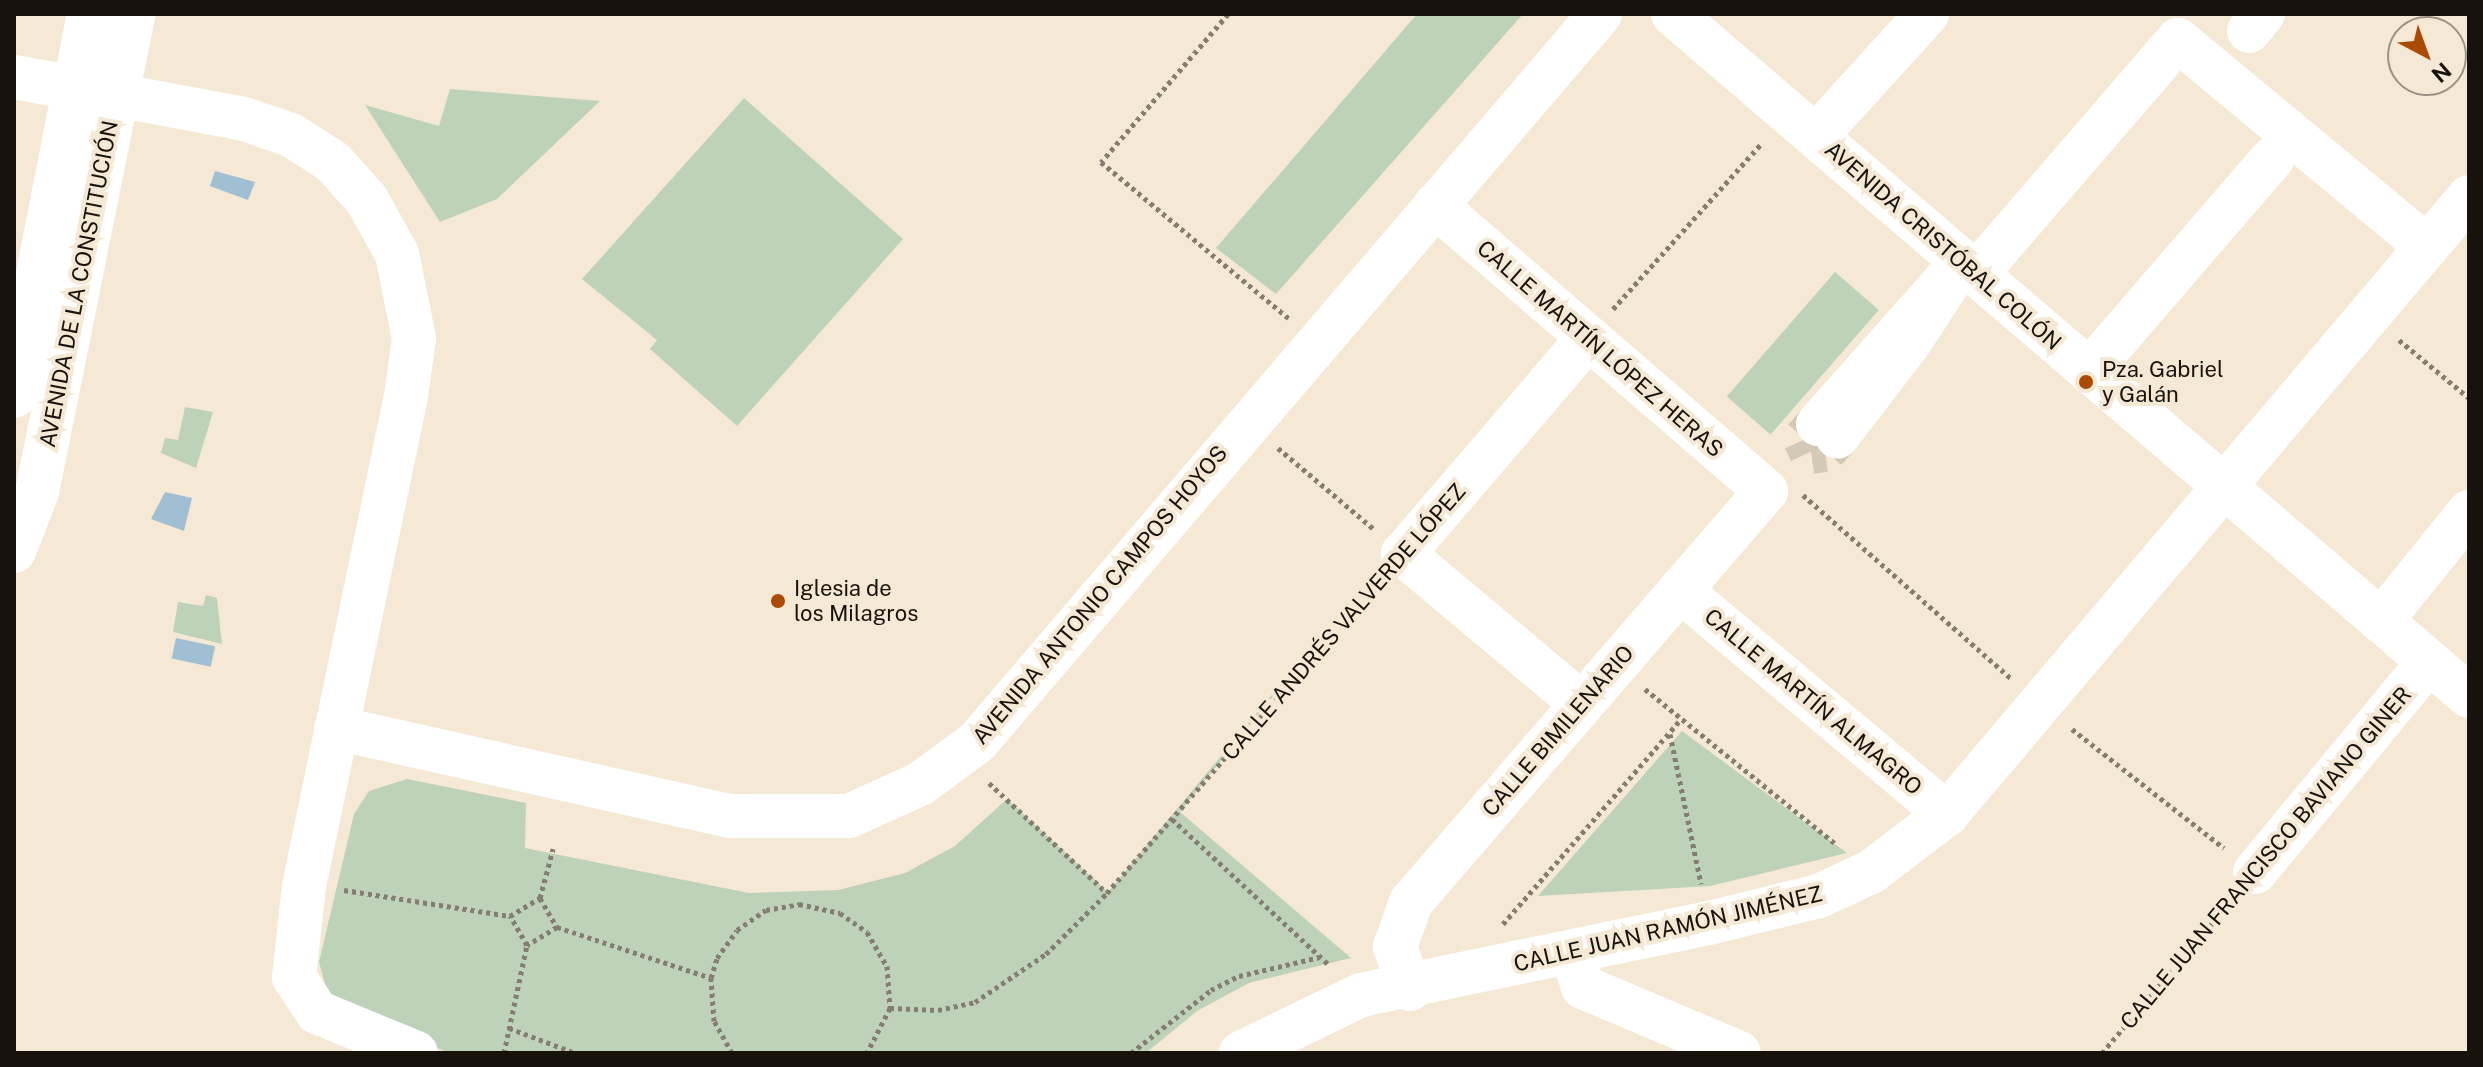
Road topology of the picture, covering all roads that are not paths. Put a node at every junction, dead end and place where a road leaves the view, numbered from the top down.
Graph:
1 (89, 14) edge
2 (133, 14) edge
3 (1600, 14) edge
4 (1673, 14) edge
5 (1927, 14) edge
6 (14, 77) edge
7 (74, 88) junction
8 (116, 95) junction
9 (1802, 125) junction
10 (2273, 158) dead end
11 (2469, 197) edge
12 (1435, 205) junction
13 (2427, 247) junction
14 (1969, 268) junction
15 (1588, 338) junction
16 (2089, 371) junction
17 (14, 396) edge
18 (1827, 431) tunnel mouth
19 (2226, 489) junction
20 (1766, 491) joint
21 (2469, 512) edge
22 (14, 551) edge
23 (1680, 590) junction
24 (2381, 621) junction
25 (2429, 662) junction
26 (2469, 696) edge
27 (1582, 704) junction
28 (336, 728) junction
29 (1947, 814) junction
30 (2255, 872) road end
31 (1572, 953) junction
32 (1410, 989) junction
33 (1245, 1052) edge
34 (416, 1053) edge
35 (1739, 1053) edge

1 - 7 street, AVENIDA DE LA CONSTITUCIÓN
2 - 8 street, AVENIDA DE LA CONSTITUCIÓN
3 - 12 street, AVENIDA ANTONIO CAMPOS HOYOS
4 - 9 street, AVENIDA CRISTÓBAL COLÓN
5 - 9 street
6 - 7 street
7 - 17 street, AVENIDA DE LA CONSTITUCIÓN
8 - 22 street, AVENIDA DE LA CONSTITUCIÓN
8 - 28 street
9 - 14 street, AVENIDA CRISTÓBAL COLÓN
10 - 16 street
11 - 13 street, CALLE JUAN RAMÓN JIMÉNEZ
12 - 15 street, CALLE MARTÍN LÓPEZ HERAS
12 - 28 street, AVENIDA ANTONIO CAMPOS HOYOS
13 - 14 street
13 - 19 street, CALLE JUAN RAMÓN JIMÉNEZ
14 - 16 street, AVENIDA CRISTÓBAL COLÓN
14 - 18 street
15 - 20 street, CALLE MARTÍN LÓPEZ HERAS
15 - 27 street, CALLE ANDRÉS VALVERDE LÓPEZ
16 - 19 street, AVENIDA CRISTÓBAL COLÓN
19 - 24 street, AVENIDA CRISTÓBAL COLÓN
19 - 29 street, CALLE JUAN RAMÓN JIMÉNEZ
20 - 23 street, CALLE BIMILENARIO
21 - 24 street
23 - 27 street, CALLE BIMILENARIO
23 - 29 street, CALLE MARTÍN ALMAGRO
24 - 25 street, AVENIDA CRISTÓBAL COLÓN
25 - 26 street, AVENIDA CRISTÓBAL COLÓN
25 - 30 street, CALLE JUAN FRANCISCO BAVIANO GINER
27 - 32 street, CALLE BIMILENARIO
28 - 34 street
29 - 31 street, CALLE JUAN RAMÓN JIMÉNEZ
31 - 32 street, CALLE JUAN RAMÓN JIMÉNEZ
31 - 35 street
32 - 33 street, CALLE JUAN RAMÓN JIMÉNEZ

